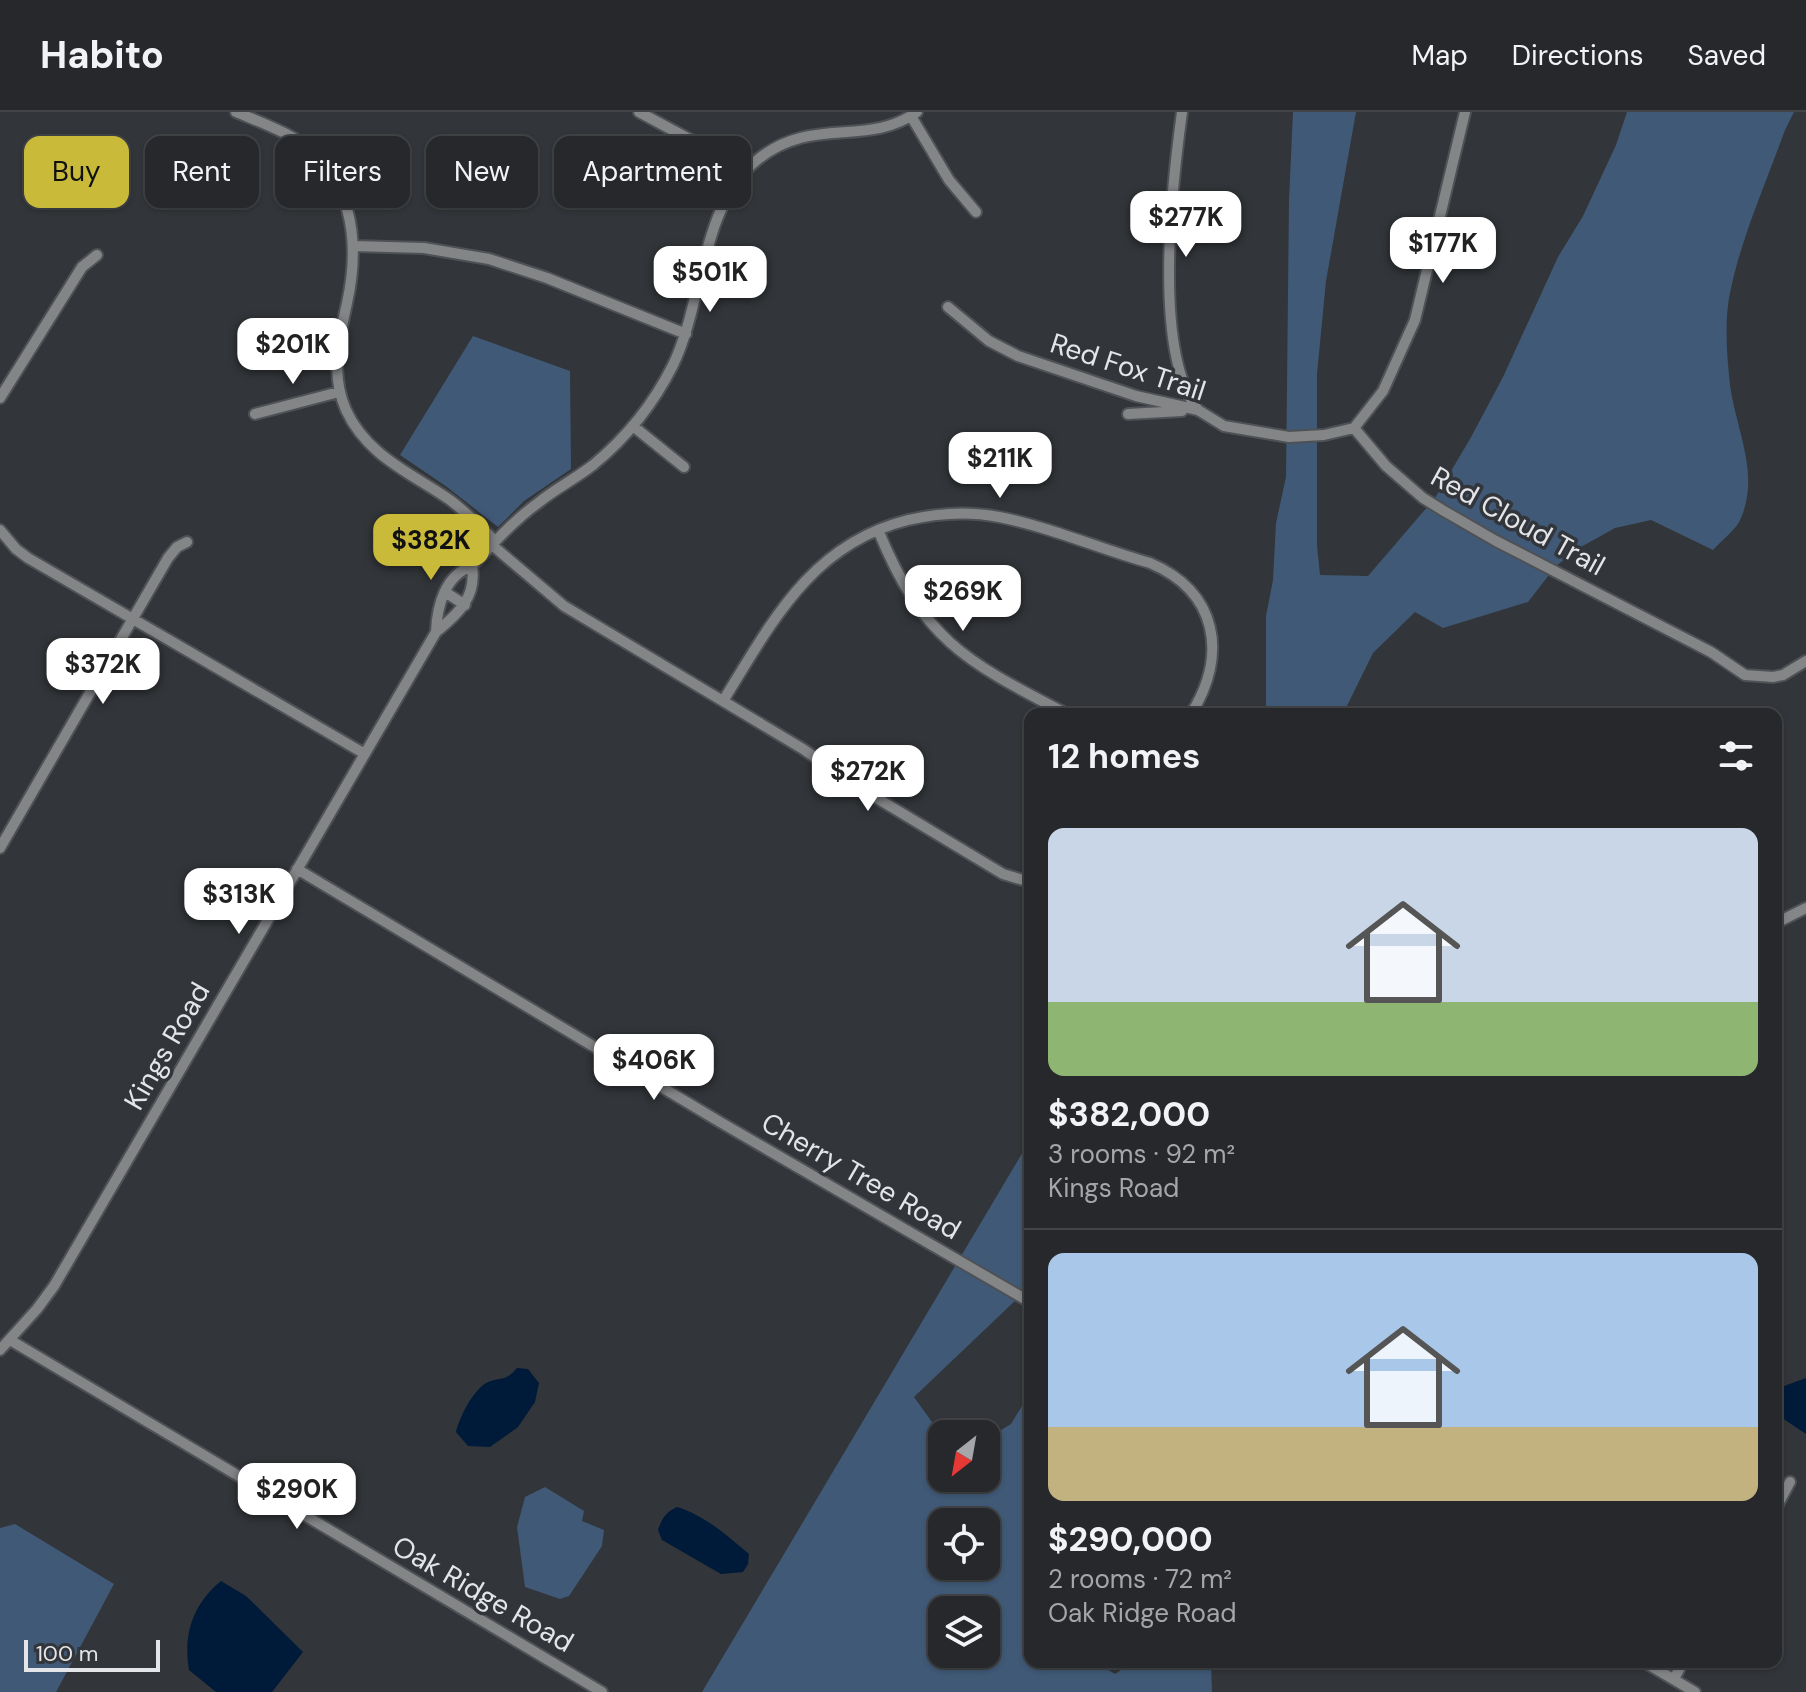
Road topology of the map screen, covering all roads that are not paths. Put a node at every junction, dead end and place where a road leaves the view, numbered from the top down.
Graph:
1 (236, 112) edge
2 (639, 112) edge
3 (1182, 112) edge
4 (1465, 112) edge
5 (914, 114) edge
6 (685, 136) edge
7 (751, 166) edge
8 (722, 208) edge
9 (976, 212) dead end
10 (354, 246) junction
11 (97, 255) dead end
12 (948, 307) dead end
13 (686, 334) junction
14 (339, 392) junction
15 (0, 398) edge
16 (1198, 410) junction
17 (255, 414) dead end
18 (1128, 414) dead end
19 (633, 426) junction
20 (1354, 428) junction
21 (684, 467) dead end
22 (0, 530) edge
23 (878, 530) junction
24 (187, 542) dead end
25 (494, 543) junction
26 (472, 566) junction
27 (445, 592) junction
28 (465, 605) junction
29 (133, 619) junction
30 (436, 632) junction
31 (1806, 661) edge
32 (723, 701) junction
33 (1056, 708) edge
34 (1194, 708) edge
35 (365, 754) junction
36 (0, 848) edge
37 (297, 869) junction
38 (1024, 880) edge
39 (1806, 908) edge
40 (1782, 920) edge
41 (1024, 1299) edge
42 (10, 1340) junction
43 (0, 1350) edge
44 (1790, 1482) dead end
45 (1782, 1497) edge
46 (1655, 1668) edge
47 (1680, 1668) edge
48 (1674, 1679) junction
49 (602, 1692) edge
50 (1695, 1692) edge

1 - 10 street
2 - 6 street
3 - 16 street
4 - 20 street
5 - 7 street
5 - 9 street
8 - 13 street
10 - 13 street
10 - 14 street
11 - 15 street
12 - 16 street, Red Fox Trail
13 - 19 street
14 - 17 street
14 - 25 street
16 - 18 street
16 - 20 street, Red Fox Trail
19 - 21 street
19 - 25 street
20 - 31 street, Red Cloud Trail
22 - 29 street
23 - 32 street
23 - 33 street
23 - 34 street
24 - 29 street
25 - 26 street
25 - 32 street
26 - 27 street
26 - 28 street
27 - 28 street
27 - 30 street, Kings Road
28 - 30 street, Kings Road
29 - 35 street
29 - 36 street
30 - 35 street, Kings Road
32 - 38 street
35 - 37 street, Kings Road
37 - 41 street, Cherry Tree Road
37 - 42 street, Kings Road
39 - 40 street
42 - 43 street, Kings Road
42 - 49 street, Oak Ridge Road
44 - 45 street
46 - 48 street
47 - 48 street
48 - 50 street

